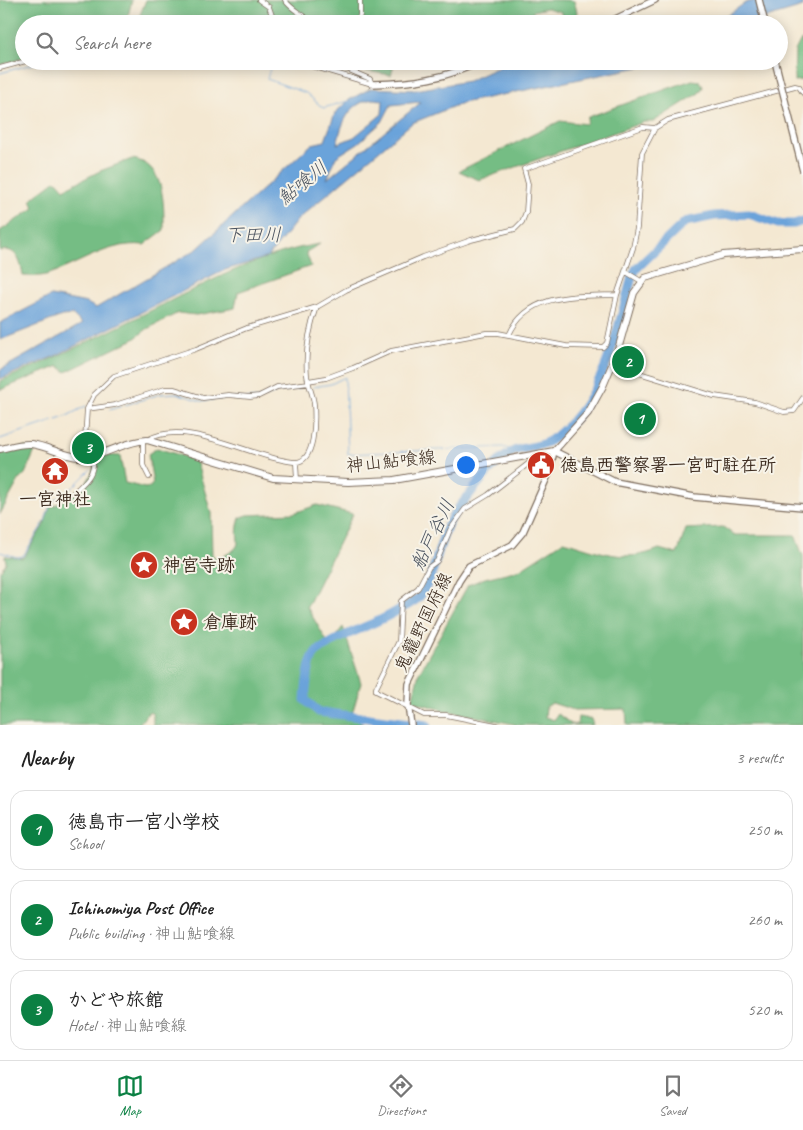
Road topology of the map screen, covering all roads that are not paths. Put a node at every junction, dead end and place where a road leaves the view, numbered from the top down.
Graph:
1 (259, 0) edge
2 (285, 0) edge
3 (360, 0) edge
4 (655, 0) edge
5 (759, 0) edge
6 (272, 15) edge
7 (304, 15) edge
8 (360, 15) edge
9 (623, 15) edge
10 (763, 15) edge
11 (15, 64) edge
12 (0, 68) edge
13 (325, 70) edge
14 (349, 70) edge
15 (462, 70) edge
16 (777, 70) edge
17 (372, 84) junction
18 (803, 93) edge
19 (655, 128) junction
20 (803, 171) edge
21 (803, 249) edge
22 (628, 273) junction
23 (639, 279) junction
24 (618, 295) junction
25 (317, 307) junction
26 (509, 335) junction
27 (613, 366) junction
28 (309, 382) junction
29 (803, 398) edge
30 (87, 409) junction
31 (145, 440) junction
32 (0, 449) edge
33 (554, 451) junction
34 (93, 455) junction
35 (533, 456) junction
36 (80, 458) junction
37 (296, 463) junction
38 (148, 478) dead end
39 (297, 480) junction
40 (73, 493) dead end
41 (803, 507) edge
42 (408, 705) junction
43 (411, 725) edge
44 (496, 725) edge

1 - 6 street
2 - 7 street
3 - 8 street
4 - 9 main road
5 - 10 main road
11 - 12 street
13 - 17 street
14 - 17 street
15 - 17 main road
16 - 20 main road, bridge
18 - 19 street
19 - 22 street
19 - 25 street
21 - 23 main road
22 - 23 street
22 - 24 street
23 - 27 main road
24 - 26 street
24 - 26 street
25 - 28 street
25 - 30 street
26 - 28 street
27 - 29 street
27 - 33 main road
28 - 30 street
28 - 37 street
30 - 36 street
31 - 34 main road, 神山鮎喰線
31 - 37 street
31 - 38 street
31 - 39 main road, 神山鮎喰線
32 - 36 main road, 神山鮎喰線
33 - 35 main road, 神山鮎喰線
33 - 41 main road
33 - 42 main road, 鬼籠野国府線
34 - 36 main road, 神山鮎喰線
34 - 40 street
35 - 39 main road, 神山鮎喰線
35 - 42 street
37 - 39 street
42 - 43 main road, 鬼籠野国府線
42 - 44 street

